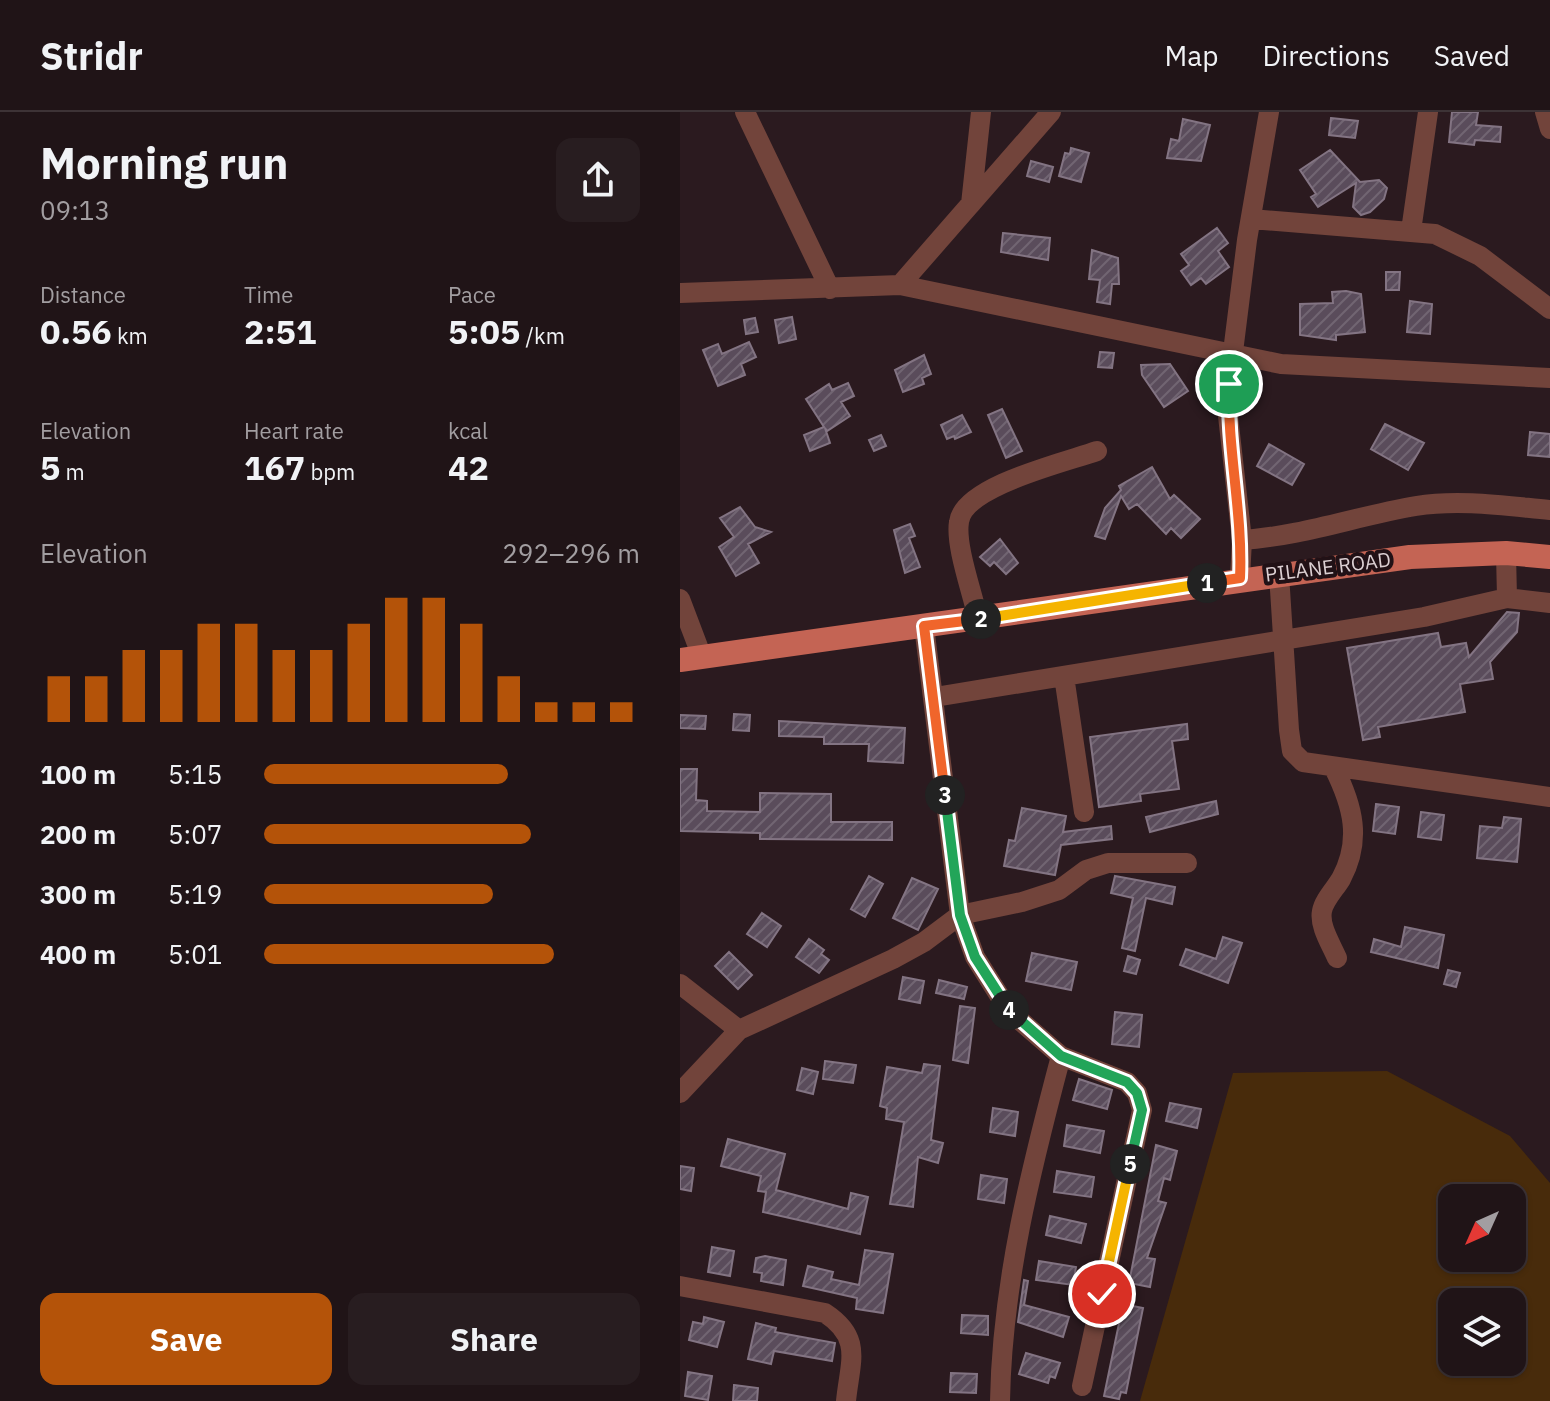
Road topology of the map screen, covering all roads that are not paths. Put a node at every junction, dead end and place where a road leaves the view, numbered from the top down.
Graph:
1 (745, 112) edge
2 (981, 112) edge
3 (1051, 112) edge
4 (1269, 112) edge
5 (1428, 112) edge
6 (1545, 112) edge
7 (1550, 129) edge
8 (970, 208) junction
9 (1251, 219) junction
10 (1411, 231) junction
11 (900, 285) junction
12 (830, 289) junction
13 (680, 293) edge
14 (1550, 309) edge
15 (1233, 356) junction
16 (1550, 378) edge
17 (1097, 451) dead end
18 (1550, 510) edge
19 (1242, 540) junction
20 (1506, 553) junction
21 (1550, 557) edge
22 (1279, 574) junction
23 (1240, 578) junction
24 (1507, 598) junction
25 (680, 599) edge
26 (1550, 603) edge
27 (978, 619) junction
28 (924, 626) junction
29 (1282, 640) junction
30 (691, 659) edge
31 (1064, 676) junction
32 (935, 697) junction
33 (1334, 768) junction
34 (1550, 797) edge
35 (1084, 812) dead end
36 (1187, 863) dead end
37 (960, 915) junction
38 (1337, 958) dead end
39 (680, 984) edge
40 (739, 1030) junction
41 (1061, 1056) junction
42 (680, 1093) edge
43 (680, 1286) edge
44 (1082, 1386) dead end
45 (846, 1401) edge
46 (1000, 1401) edge

1 - 12 street
2 - 8 street
3 - 8 street
4 - 9 street
5 - 10 street
6 - 7 street
8 - 11 street
9 - 10 street
9 - 15 street
10 - 14 street
11 - 12 street
11 - 15 street
12 - 13 street
15 - 16 street
15 - 19 street
17 - 27 street
18 - 19 street
19 - 23 street
20 - 21 main road, PILANE ROAD
20 - 22 main road, PILANE ROAD
20 - 24 street
22 - 23 main road, PILANE ROAD
22 - 29 street
23 - 27 main road, PILANE ROAD
24 - 26 street
24 - 29 street
25 - 30 street
27 - 28 main road, PILANE ROAD
28 - 30 main road, PILANE ROAD
28 - 32 street
29 - 31 street
29 - 33 street
31 - 32 street
31 - 35 street
32 - 37 street
33 - 34 street
33 - 38 street
36 - 37 street
37 - 40 street
37 - 41 street
39 - 40 street
40 - 42 street
41 - 44 street
41 - 46 street
43 - 45 street

